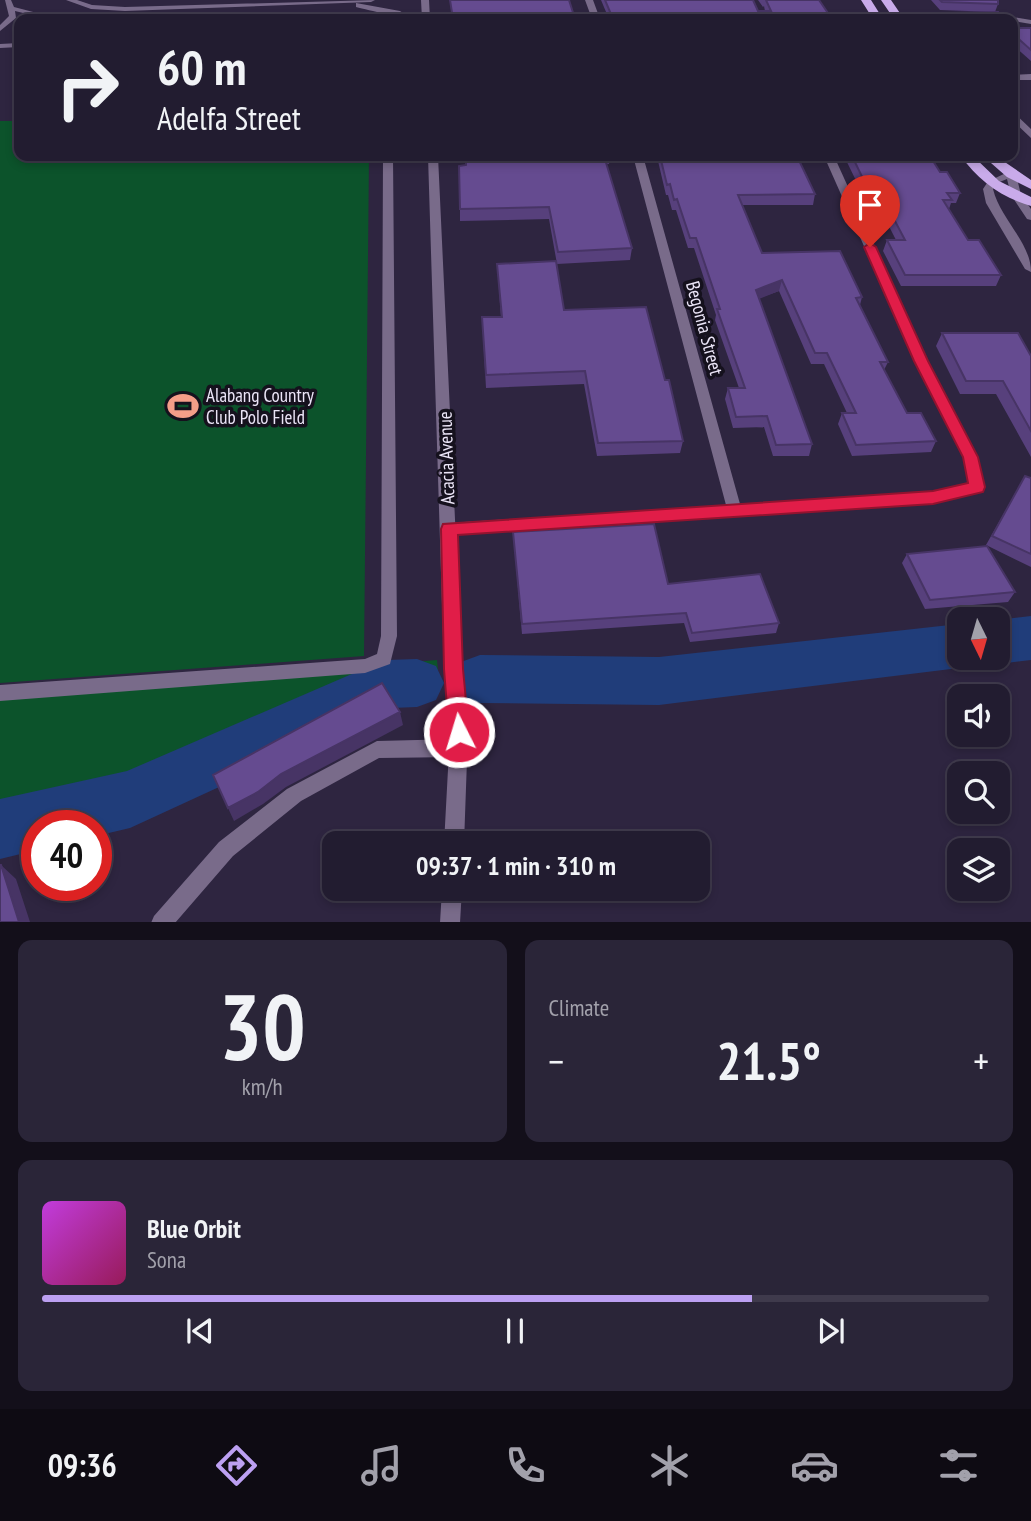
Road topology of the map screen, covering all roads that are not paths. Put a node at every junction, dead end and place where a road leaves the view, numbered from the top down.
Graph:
1 (70, 0) edge
2 (371, 0) edge
3 (339, 2) junction
4 (7, 3) edge
5 (41, 14) edge
6 (399, 14) edge
7 (959, 14) edge
8 (987, 14) edge
9 (1, 25) edge
10 (1018, 121) edge
11 (1031, 135) edge
12 (388, 161) edge
13 (433, 161) edge
14 (639, 161) edge
15 (831, 161) edge
16 (970, 161) edge
17 (970, 161) edge
18 (995, 161) edge
19 (1011, 174) junction
20 (992, 182) junction
21 (1031, 186) edge
22 (988, 195) junction
23 (1016, 195) junction
24 (1031, 202) edge
25 (1031, 217) edge
26 (1031, 270) edge
27 (735, 511) junction
28 (449, 529) junction
29 (0, 694) edge
30 (458, 740) junction
31 (454, 831) edge
32 (451, 901) edge
33 (161, 922) edge
34 (450, 922) edge

1 - 3 street
2 - 3 street
3 - 6 street
4 - 5 street
4 - 9 street
7 - 8 street
10 - 11 street
12 - 29 street
13 - 28 street, Acacia Avenue
14 - 27 street, Begonia Street
15 - 27 street
16 - 20 main road
17 - 22 main road
18 - 19 main road
19 - 20 street
19 - 21 main road
19 - 23 street
20 - 22 street
20 - 23 main road
22 - 26 street
23 - 24 main road
23 - 25 street
27 - 28 street
28 - 30 street, Acacia Avenue
30 - 31 street, Acacia Avenue
30 - 33 street
32 - 34 street

